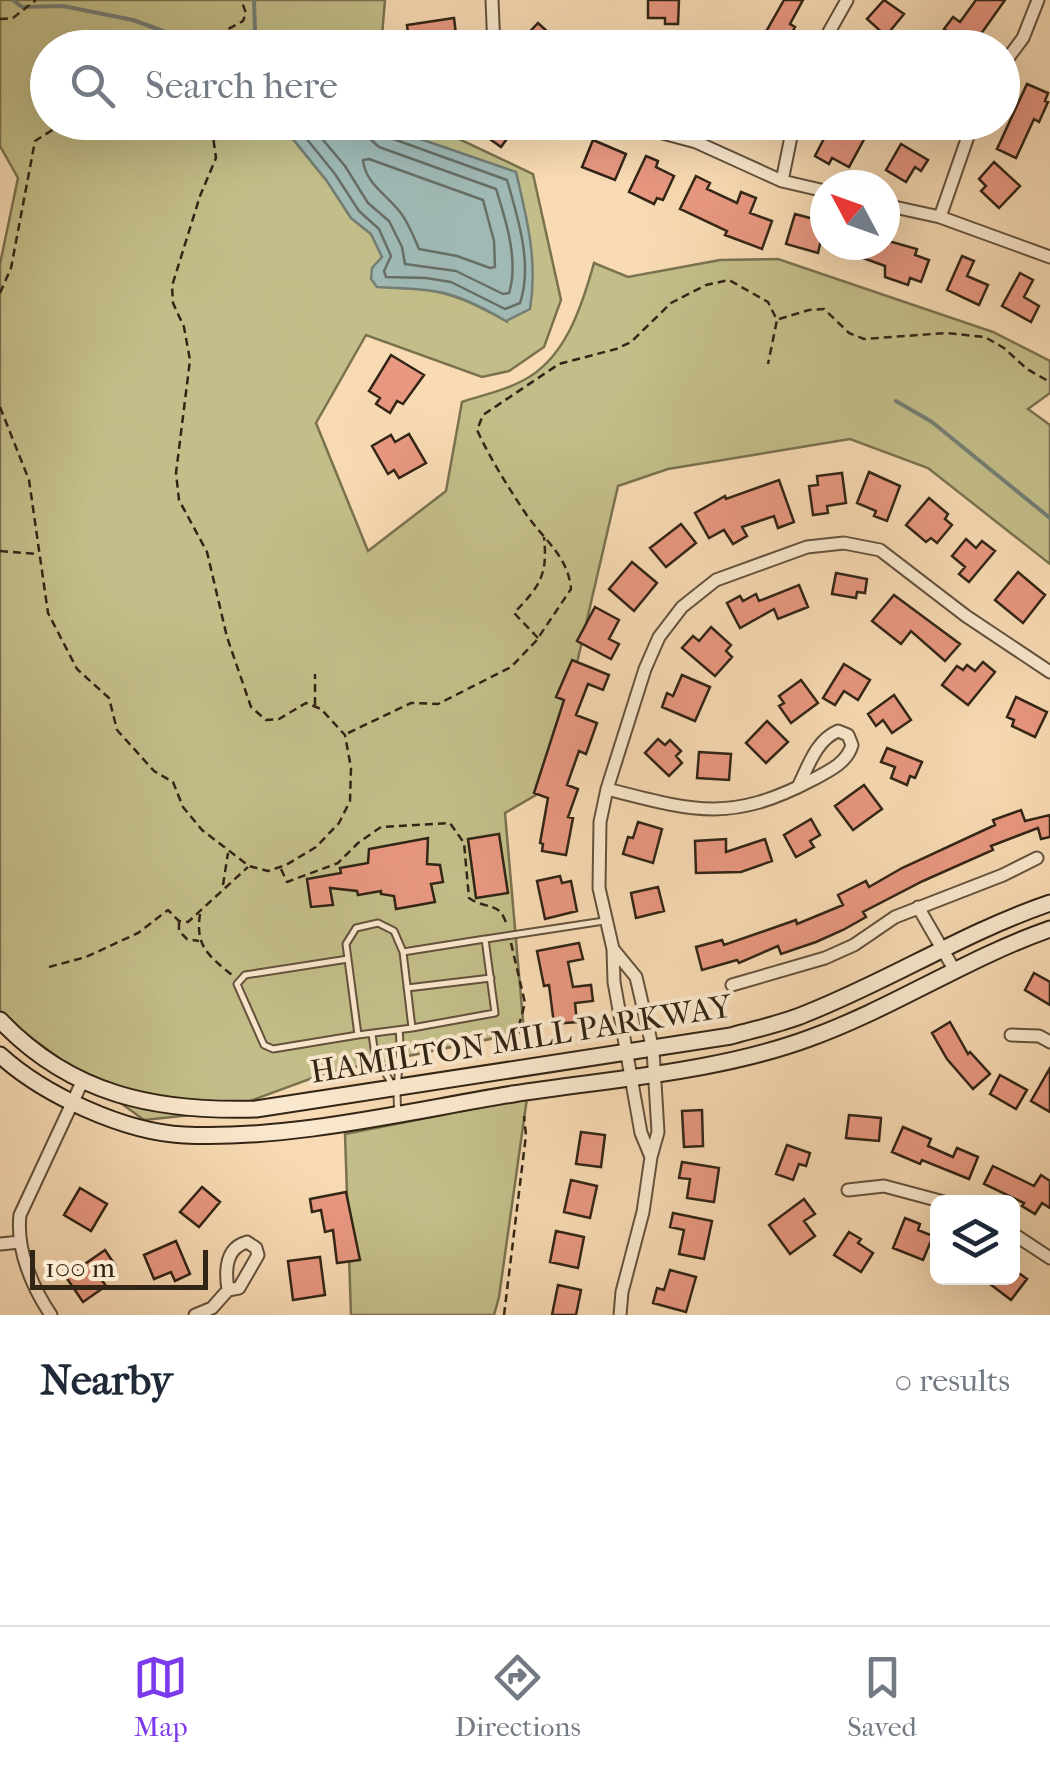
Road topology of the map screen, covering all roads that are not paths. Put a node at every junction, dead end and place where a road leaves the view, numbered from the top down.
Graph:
1 (492, 0) edge
2 (847, 0) edge
3 (1038, 0) edge
4 (493, 30) edge
5 (830, 30) edge
6 (1020, 42) edge
7 (689, 140) edge
8 (790, 140) edge
9 (968, 140) edge
10 (782, 181) junction
11 (810, 188) edge
12 (900, 209) edge
13 (940, 218) junction
14 (1050, 258) edge
15 (1050, 672) edge
16 (798, 787) junction
17 (607, 788) junction
18 (1038, 858) dead end
19 (1050, 903) edge
20 (918, 907) junction
21 (606, 920) junction
22 (1050, 928) edge
23 (485, 938) junction
24 (613, 948) junction
25 (943, 949) junction
26 (403, 952) junction
27 (348, 960) junction
28 (955, 972) junction
29 (490, 978) junction
30 (732, 986) dead end
31 (407, 988) junction
32 (0, 1020) edge
33 (412, 1028) junction
34 (399, 1030) junction
35 (372, 1034) junction
36 (358, 1035) junction
37 (1011, 1035) dead end
38 (1050, 1042) edge
39 (653, 1050) junction
40 (628, 1054) junction
41 (0, 1055) edge
42 (656, 1073) junction
43 (631, 1078) junction
44 (84, 1080) junction
45 (395, 1088) junction
46 (73, 1102) junction
47 (399, 1112) junction
48 (650, 1158) junction
49 (848, 1190) dead end
50 (930, 1198) edge
51 (1020, 1238) edge
52 (20, 1242) junction
53 (0, 1244) edge
54 (1050, 1258) edge
55 (228, 1290) dead end
56 (51, 1315) edge
57 (195, 1315) edge
58 (620, 1315) edge

1 - 4 street
2 - 5 street
3 - 6 street
7 - 10 street
8 - 10 street
9 - 13 street
10 - 11 street
12 - 13 street
13 - 14 street
15 - 17 street
16 - 16 street
16 - 17 street
17 - 21 street
18 - 20 street
19 - 25 street, HAMILTON MILL PARKWAY
20 - 25 street
20 - 30 street
21 - 23 lane
21 - 24 street
22 - 28 street, HAMILTON MILL PARKWAY
23 - 26 lane
23 - 29 lane
24 - 39 street
24 - 40 street
25 - 28 street
25 - 39 street, HAMILTON MILL PARKWAY
26 - 27 lane
26 - 31 lane
27 - 36 lane
27 - 36 lane
28 - 42 street, HAMILTON MILL PARKWAY
29 - 31 lane
29 - 33 lane
31 - 33 lane
32 - 44 street, HAMILTON MILL PARKWAY
33 - 34 lane
34 - 35 lane
34 - 45 lane
35 - 36 lane
35 - 45 lane
37 - 38 street
39 - 40 street, HAMILTON MILL PARKWAY
39 - 42 street
40 - 43 street
40 - 45 street, HAMILTON MILL PARKWAY
41 - 46 street, HAMILTON MILL PARKWAY
42 - 43 street, HAMILTON MILL PARKWAY
42 - 48 street
43 - 47 street, HAMILTON MILL PARKWAY
43 - 48 street
44 - 45 street, HAMILTON MILL PARKWAY
44 - 46 street
45 - 47 lane
46 - 47 street, HAMILTON MILL PARKWAY
46 - 52 street
48 - 58 street
49 - 50 street
51 - 54 street
52 - 53 street
52 - 56 street
55 - 57 street

